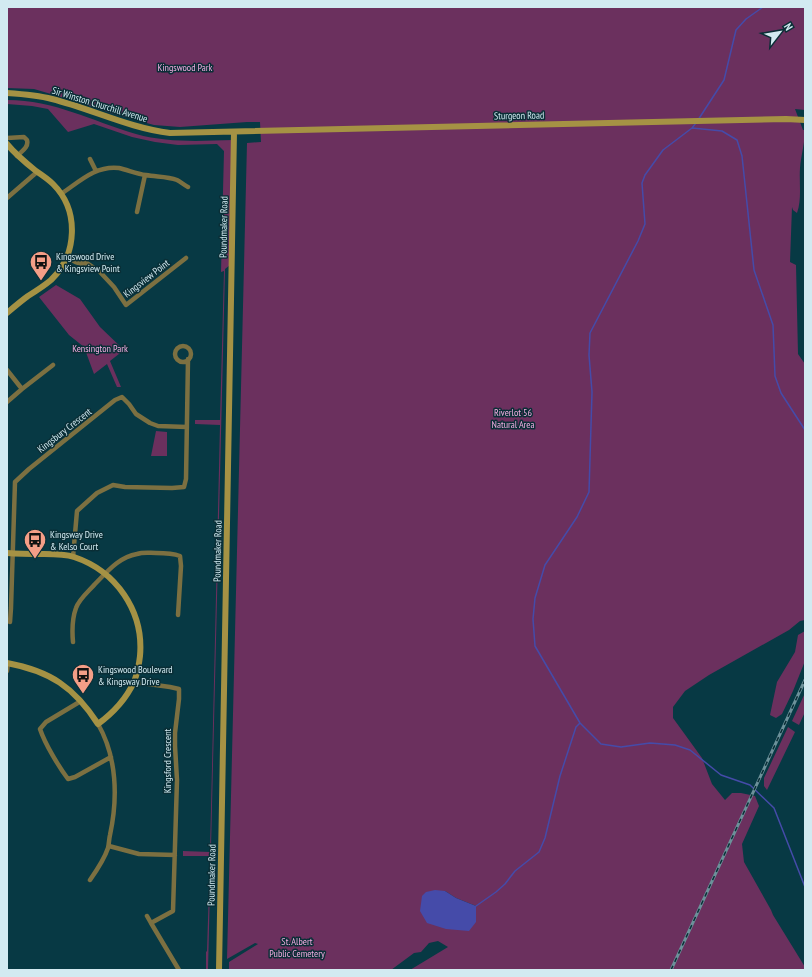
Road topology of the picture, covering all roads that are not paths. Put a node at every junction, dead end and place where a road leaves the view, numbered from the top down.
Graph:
1 (7, 93) edge
2 (805, 120) edge
3 (234, 132) junction
4 (7, 138) edge
5 (7, 144) edge
6 (17, 156) junction
7 (90, 159) dead end
8 (96, 171) junction
9 (37, 172) junction
10 (145, 175) junction
11 (188, 187) dead end
12 (60, 194) junction
13 (7, 198) edge
14 (137, 212) dead end
15 (67, 257) junction
16 (186, 258) dead end
17 (7, 313) edge
18 (188, 359) dead end
19 (53, 365) dead end
20 (7, 370) edge
21 (22, 389) junction
22 (7, 402) edge
23 (187, 427) junction
24 (10, 553) edge
25 (73, 557) junction
26 (106, 574) junction
27 (178, 615) dead end
28 (10, 622) dead end
29 (73, 642) dead end
30 (8, 663) edge
31 (7, 671) edge
32 (134, 682) junction
33 (81, 701) junction
34 (98, 724) junction
35 (111, 757) junction
36 (108, 846) junction
37 (175, 855) junction
38 (90, 880) dead end
39 (147, 916) dead end
40 (151, 923) junction
41 (179, 970) edge
42 (219, 970) edge

1 - 3 street, Sir Winston Churchill Avenue
2 - 3 street, Sturgeon Road
3 - 42 street, Poundmaker Road
4 - 6 street
5 - 6 street
6 - 9 street
7 - 8 street
8 - 10 street
8 - 12 street
9 - 12 street
9 - 13 street
10 - 11 street
10 - 14 street
12 - 15 street
15 - 16 street, Kingsview Point
15 - 17 street
18 - 23 street
19 - 21 street
20 - 21 street
21 - 22 street
23 - 24 street, Kingsbury Crescent
23 - 25 street
24 - 25 street
24 - 28 street
25 - 26 street
26 - 27 street
26 - 29 street
26 - 32 street
30 - 31 street
30 - 33 street
32 - 34 street
32 - 37 street, Kingsford Crescent
33 - 34 street
33 - 35 street
34 - 35 street
35 - 36 street
36 - 37 street
36 - 38 street
37 - 40 street, Kingsford Crescent
39 - 40 street
40 - 41 street

